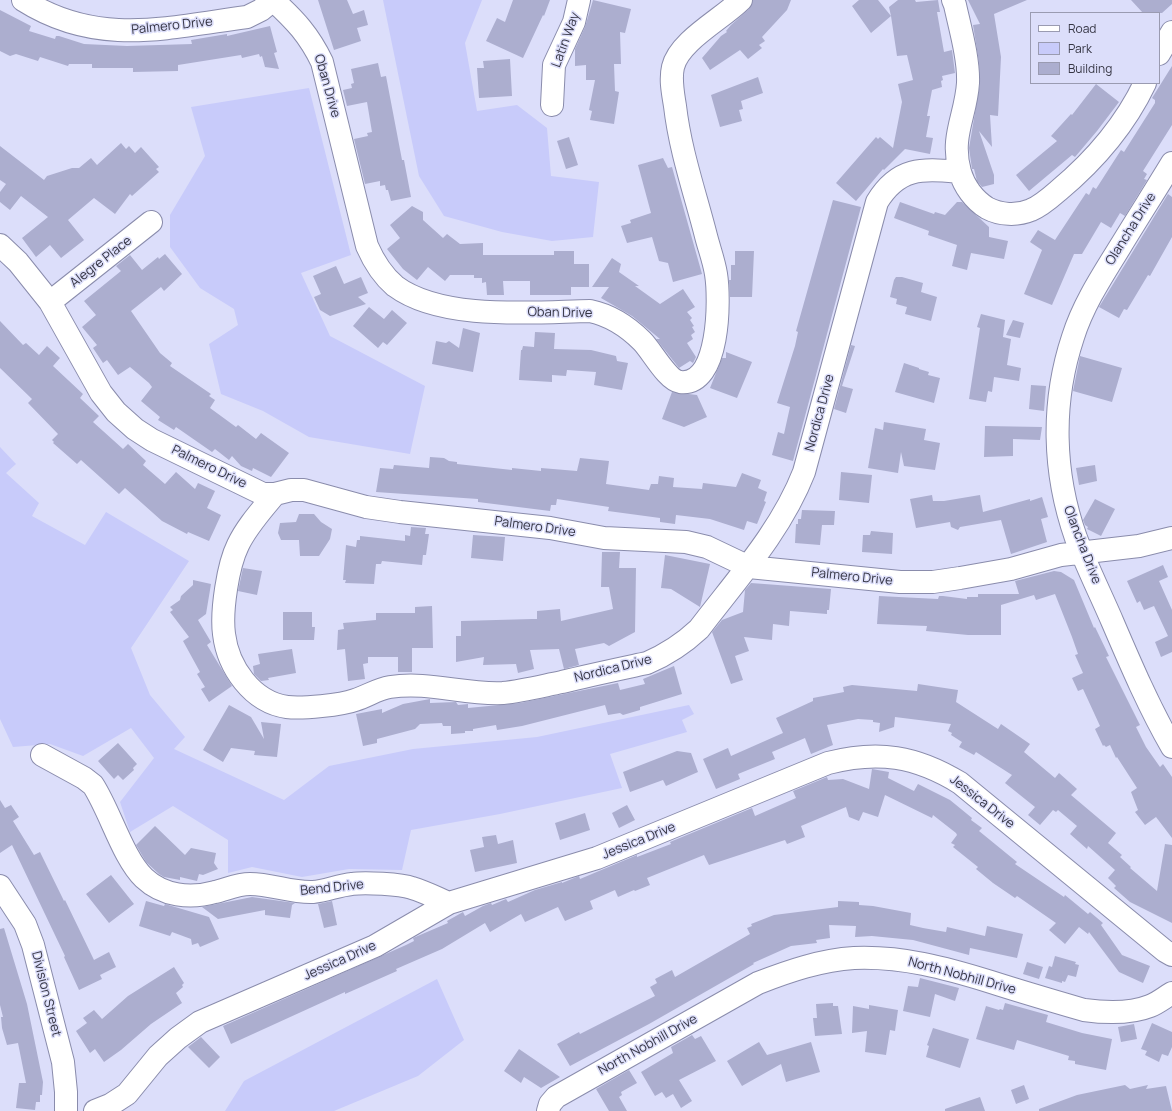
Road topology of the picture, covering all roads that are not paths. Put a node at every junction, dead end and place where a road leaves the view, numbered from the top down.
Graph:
1 (23, 0) edge
2 (273, 0) edge
3 (579, 0) edge
4 (741, 0) edge
5 (953, 0) edge
6 (1172, 32) edge
7 (1160, 52) edge
8 (1144, 84) edge
9 (552, 105) dead end
10 (1172, 163) edge
11 (960, 172) junction
12 (151, 222) dead end
13 (0, 245) edge
14 (50, 302) junction
15 (275, 494) junction
16 (1172, 538) edge
17 (1083, 553) junction
18 (747, 566) junction
19 (1172, 747) edge
20 (42, 755) dead end
21 (0, 886) edge
22 (449, 903) junction
23 (1172, 955) edge
24 (1172, 992) edge
25 (66, 1111) edge
26 (95, 1111) edge
27 (548, 1111) edge

1 - 2 street, Palmero Drive
2 - 4 street, Oban Drive
3 - 9 street, Latin Way
5 - 11 street
6 - 7 street
8 - 11 street
10 - 17 street, Olancha Drive
11 - 18 street, Nordica Drive
12 - 14 street, Alegre Place
13 - 14 street, Palmero Drive
14 - 15 street, Palmero Drive
15 - 18 street, Palmero Drive
15 - 18 street, Nordica Drive
16 - 17 street, Palmero Drive
17 - 18 street, Palmero Drive
17 - 19 street, Olancha Drive
20 - 22 street, Bend Drive
21 - 25 street, Division Street
22 - 23 street, Jessica Drive
22 - 26 street, Jessica Drive
24 - 27 street, North Nobhill Drive

